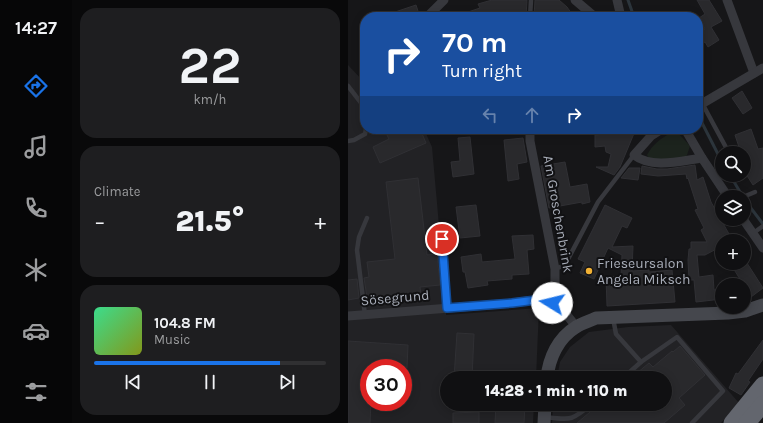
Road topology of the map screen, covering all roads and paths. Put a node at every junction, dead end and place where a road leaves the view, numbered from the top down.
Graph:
1 (444, 0) edge
2 (531, 0) edge
3 (575, 0) edge
4 (617, 0) edge
5 (727, 0) edge
6 (432, 12) edge
7 (530, 12) edge
8 (589, 12) edge
9 (620, 12) edge
10 (763, 68) edge
11 (754, 73) junction
12 (348, 86) edge
13 (360, 102) edge
14 (703, 102) edge
15 (703, 109) edge
16 (364, 134) edge
17 (530, 134) edge
18 (648, 134) edge
19 (688, 134) edge
20 (348, 141) edge
21 (725, 146) edge
22 (634, 155) junction
23 (702, 158) junction
24 (723, 190) edge
25 (755, 192) dead end
26 (751, 193) edge
27 (367, 218) dead end
28 (747, 226) edge
29 (762, 226) edge
30 (752, 234) junction
31 (442, 239) dead end
32 (763, 248) edge
33 (554, 269) junction
34 (552, 303) junction
35 (763, 305) edge
36 (447, 308) junction
37 (365, 315) junction
38 (348, 316) edge
39 (612, 317) junction
40 (576, 327) junction
41 (641, 362) junction
42 (548, 371) edge
43 (631, 371) edge
44 (763, 385) edge
45 (763, 404) edge
46 (583, 411) edge
47 (544, 414) edge
48 (567, 421) edge
49 (692, 423) edge
50 (732, 423) edge
51 (747, 423) edge

1 - 6 street
2 - 7 lane
3 - 8 street
4 - 9 street
5 - 11 street
10 - 11 street
11 - 14 street
12 - 13 lane
15 - 21 lane
16 - 20 lane
17 - 33 street, Am Groschenbrink
18 - 22 street
19 - 23 street
22 - 23 street
22 - 33 lane
23 - 24 street
25 - 26 lane
27 - 37 lane
28 - 30 street
29 - 30 lane
30 - 32 street
31 - 36 lane
33 - 34 street, Am Groschenbrink
34 - 36 street, Sösegrund
34 - 40 street
35 - 39 street
36 - 37 street, Sösegrund
37 - 38 street, Sösegrund
39 - 40 street
39 - 41 lane
40 - 42 street
41 - 43 lane
41 - 49 lane
44 - 50 highway
45 - 51 highway
46 - 48 lane
47 - 48 lane

